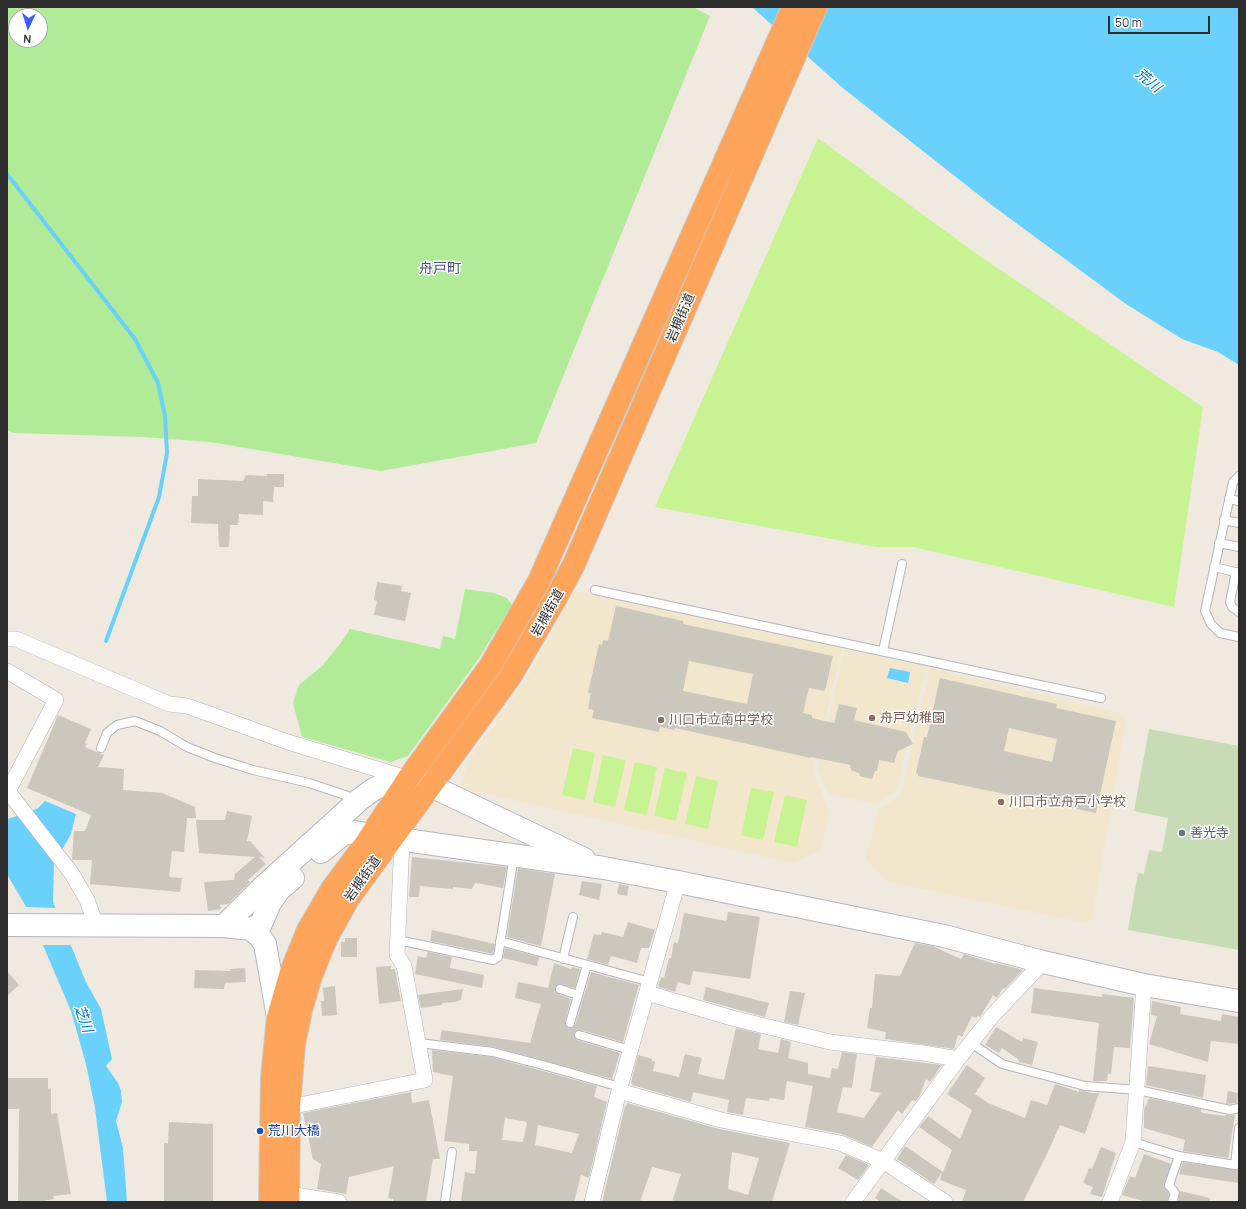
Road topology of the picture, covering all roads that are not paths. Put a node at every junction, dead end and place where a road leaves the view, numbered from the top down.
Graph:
1 (793, 7) edge
2 (816, 7) edge
3 (1239, 476) edge
4 (1229, 499) junction
5 (1239, 501) edge
6 (1224, 520) junction
7 (1239, 523) edge
8 (1219, 543) junction
9 (1239, 547) edge
10 (902, 564) dead end
11 (1214, 567) junction
12 (1237, 572) edge
13 (595, 590) dead end
14 (1239, 612) edge
15 (1239, 637) edge
16 (7, 640) edge
17 (883, 650) junction
18 (7, 671) edge
19 (1101, 698) dead end
20 (101, 748) dead end
21 (408, 779) junction
22 (431, 786) junction
23 (7, 790) edge
24 (359, 800) junction
25 (361, 833) dead end
26 (400, 839) joint
27 (514, 854) junction
28 (604, 868) junction
29 (678, 882) junction
30 (573, 917) dead end
31 (10, 925) edge
32 (90, 926) junction
33 (224, 926) junction
34 (251, 929) junction
35 (398, 940) junction
36 (500, 941) junction
37 (563, 959) junction
38 (1043, 962) junction
39 (587, 965) junction
40 (1144, 985) junction
41 (648, 988) junction
42 (560, 989) dead end
43 (578, 995) junction
44 (1239, 1001) edge
45 (278, 1017) junction
46 (570, 1023) dead end
47 (579, 1035) dead end
48 (419, 1043) junction
49 (971, 1043) junction
50 (630, 1050) junction
51 (958, 1059) junction
52 (620, 1089) junction
53 (1138, 1090) junction
54 (289, 1107) junction
55 (1239, 1108) edge
56 (1239, 1128) edge
57 (1133, 1142) junction
58 (452, 1152) dead end
59 (1179, 1156) junction
60 (883, 1161) junction
61 (282, 1199) edge
62 (339, 1202) edge
63 (445, 1202) edge
64 (592, 1202) edge
65 (853, 1202) edge
66 (945, 1202) edge
67 (1110, 1202) edge
68 (1172, 1202) edge

1 - 21 highway, 岩槻街道
2 - 22 highway, 岩槻街道
3 - 4 lane
4 - 5 lane
4 - 6 lane
6 - 7 lane
6 - 8 lane
8 - 9 lane
8 - 11 lane
10 - 17 lane
11 - 12 lane
11 - 15 lane
12 - 14 lane
13 - 17 lane
16 - 21 street
17 - 19 lane
18 - 23 street
20 - 24 lane
21 - 22 street
21 - 24 street
21 - 45 highway, 岩槻街道
22 - 28 street
22 - 54 highway, 岩槻街道
23 - 32 street
24 - 33 street
25 - 34 street
26 - 27 street
26 - 35 street
27 - 28 street
27 - 36 lane
28 - 29 street
29 - 38 street
29 - 41 street
30 - 37 lane
31 - 32 street
32 - 33 street
33 - 34 street
34 - 45 street
35 - 36 lane
35 - 48 street
36 - 37 lane
37 - 39 lane
38 - 40 street
38 - 49 street
39 - 41 lane
39 - 43 lane
40 - 44 street
40 - 53 street
41 - 50 street
41 - 51 street
42 - 43 lane
43 - 46 lane
45 - 61 highway, 岩槻街道
47 - 50 lane
48 - 52 lane
48 - 54 street
49 - 51 street
49 - 53 lane
50 - 52 street
51 - 60 street
52 - 60 street
52 - 64 street
53 - 55 lane
53 - 57 street
54 - 61 highway, 岩槻街道
56 - 59 lane
57 - 59 lane
57 - 67 street
58 - 63 lane
59 - 68 lane
60 - 65 street
60 - 66 street
61 - 62 street

